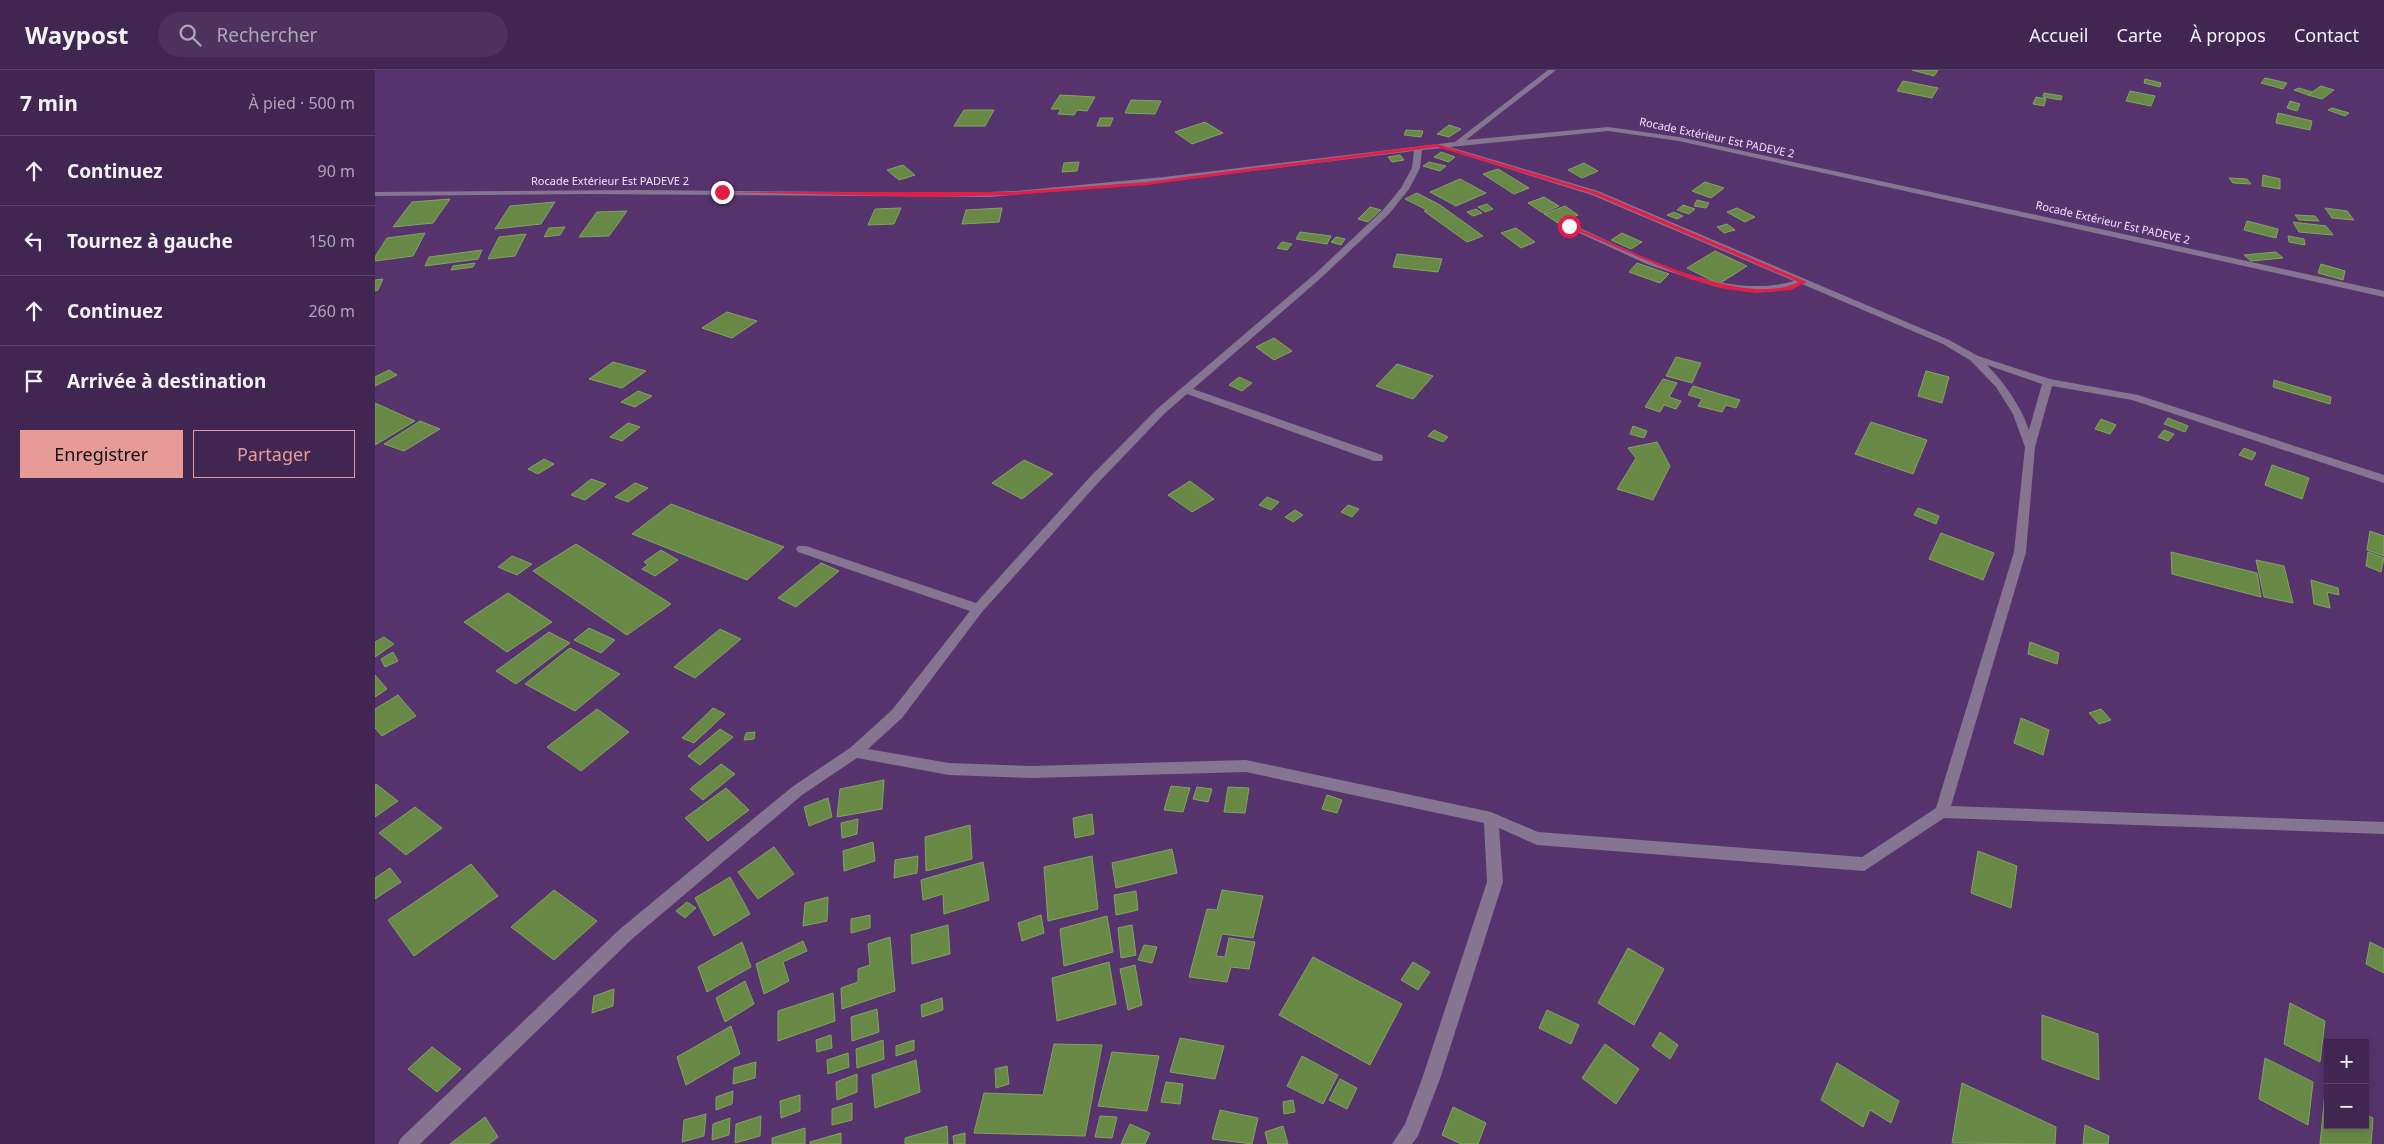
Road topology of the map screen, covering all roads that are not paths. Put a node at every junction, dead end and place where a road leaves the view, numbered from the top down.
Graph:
1 (1552, 70) edge
2 (1455, 145) junction
3 (1437, 146) junction
4 (1418, 149) junction
5 (375, 194) edge
6 (1569, 226) dead end
7 (1804, 282) junction
8 (2384, 294) edge
9 (1975, 358) junction
10 (2048, 382) junction
11 (1186, 390) junction
12 (2030, 447) junction
13 (1378, 458) dead end
14 (2384, 479) edge
15 (802, 549) dead end
16 (978, 609) junction
17 (855, 752) junction
18 (1942, 812) junction
19 (1491, 818) junction
20 (2384, 828) edge
21 (407, 1144) edge
22 (1401, 1144) edge

1 - 2 street
2 - 3 street, Rocade Extérieur Est PADEVE 2
2 - 8 street, Rocade Extérieur Est PADEVE 2
3 - 4 street, Rocade Extérieur Est PADEVE 2
3 - 7 street
4 - 5 street, Rocade Extérieur Est PADEVE 2
4 - 11 street
6 - 7 street
7 - 9 street
9 - 10 street
9 - 12 street
10 - 12 street
10 - 14 street
11 - 13 street
11 - 16 street
12 - 18 street
15 - 16 street
16 - 17 street
17 - 19 street
17 - 21 street
18 - 19 street
18 - 20 street
19 - 22 street

